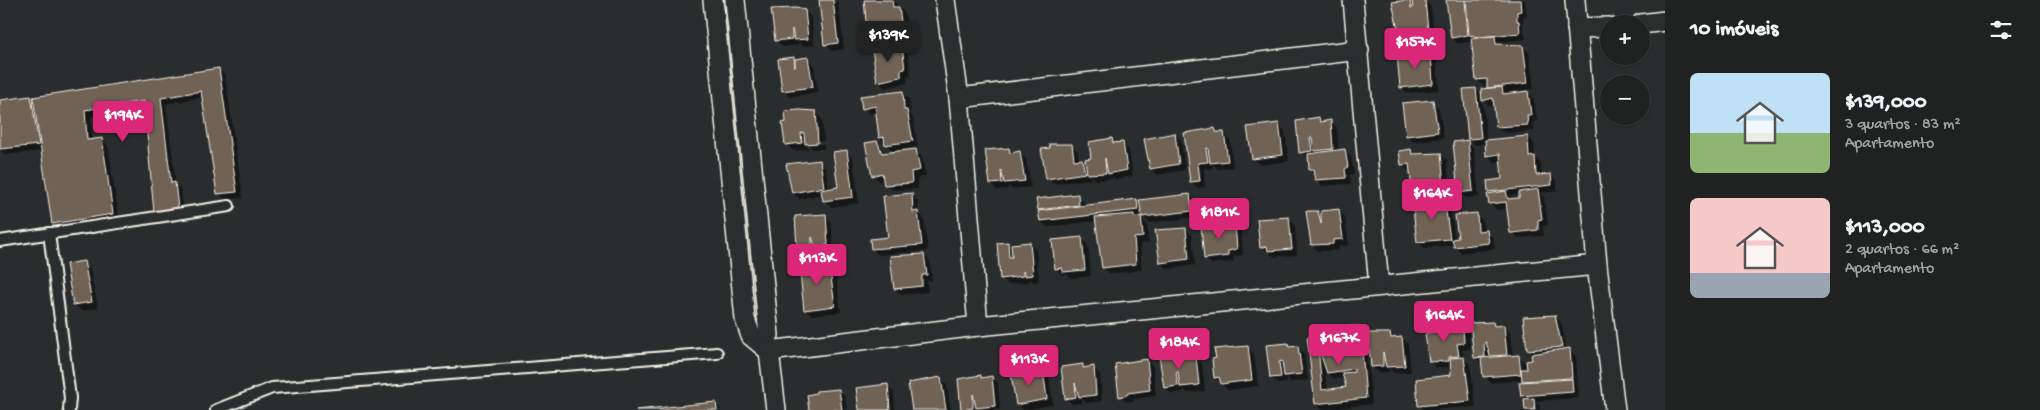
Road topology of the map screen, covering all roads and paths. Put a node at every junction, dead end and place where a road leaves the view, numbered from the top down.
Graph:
1 (713, 0) edge
2 (735, 0) edge
3 (944, 0) edge
4 (1353, 0) edge
5 (1575, 0) edge
6 (1665, 21) edge
7 (1650, 23) edge
8 (1600, 27) edge
9 (1577, 28) junction
10 (1358, 50) junction
11 (960, 98) junction
12 (228, 206) dead end
13 (49, 233) junction
14 (0, 241) edge
15 (1597, 265) junction
16 (1379, 286) junction
17 (978, 326) junction
18 (766, 348) junction
19 (717, 353) dead end
20 (69, 410) edge
21 (216, 410) edge
22 (776, 410) edge
23 (1615, 410) edge

1 - 18 street
2 - 18 street
3 - 11 street
4 - 10 street
5 - 9 street
6 - 7 street
8 - 9 street
9 - 15 street
10 - 11 street
10 - 16 street
11 - 17 street
12 - 13 lane
13 - 14 lane
13 - 20 lane
15 - 16 street
15 - 23 street
16 - 17 street
17 - 18 street
18 - 22 street
19 - 21 lane

